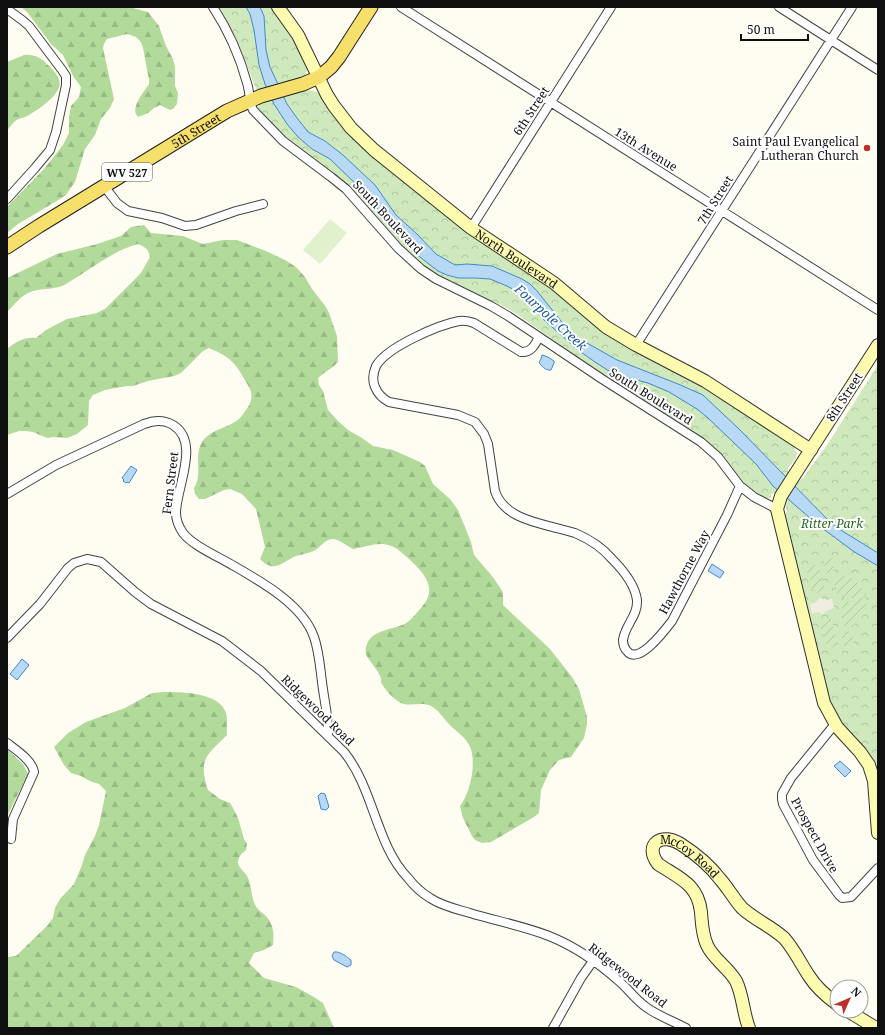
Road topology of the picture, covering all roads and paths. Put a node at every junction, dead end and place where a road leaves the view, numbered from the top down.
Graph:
1 (213, 7) edge
2 (278, 7) edge
3 (371, 7) edge
4 (401, 7) edge
5 (611, 7) edge
6 (779, 7) edge
7 (852, 7) edge
8 (7, 9) edge
9 (831, 40) junction
10 (878, 70) edge
11 (318, 77) junction
12 (256, 98) junction
13 (550, 103) junction
14 (104, 186) junction
15 (7, 198) edge
16 (263, 204) dead end
17 (722, 212) junction
18 (471, 228) junction
19 (7, 247) edge
20 (878, 310) edge
21 (540, 337) junction
22 (636, 345) junction
23 (878, 345) edge
24 (811, 450) junction
25 (740, 486) junction
26 (7, 494) edge
27 (778, 506) junction
28 (7, 638) edge
29 (835, 724) junction
30 (328, 736) junction
31 (7, 743) edge
32 (878, 833) edge
33 (11, 839) dead end
34 (878, 868) edge
35 (593, 961) junction
36 (829, 998) edge
37 (861, 1019) edge
38 (553, 1028) edge
39 (686, 1028) edge
40 (749, 1028) edge
41 (876, 1028) edge

1 - 12 street
2 - 11 street, North Boulevard
3 - 11 main road, 5th Street / WV 527
4 - 13 street, 13th Avenue
5 - 13 street, 6th Street
6 - 9 street
7 - 9 street, 7th Street
8 - 15 street
9 - 10 street
9 - 17 street, 7th Street
11 - 12 main road, 5th Street / WV 527
11 - 18 street, North Boulevard
12 - 14 main road, 5th Street / WV 527
12 - 21 street, South Boulevard
13 - 17 street, 13th Avenue
13 - 18 street, 6th Street
14 - 16 street
14 - 19 main road, 5th Street / WV 527
17 - 20 street, 13th Avenue
17 - 22 street, 7th Street
18 - 22 street, North Boulevard
21 - 25 street, South Boulevard
21 - 25 street, Hawthorne Way
22 - 24 street, North Boulevard
23 - 24 street, 8th Street
24 - 27 street
25 - 27 street, South Boulevard
26 - 30 street, Fern Street
27 - 29 street
28 - 30 street, Ridgewood Road
29 - 32 street
29 - 34 street, Prospect Drive
30 - 35 street, Ridgewood Road
31 - 33 street
35 - 38 street
35 - 39 street, Ridgewood Road
36 - 40 street, McCoy Road
37 - 41 street

